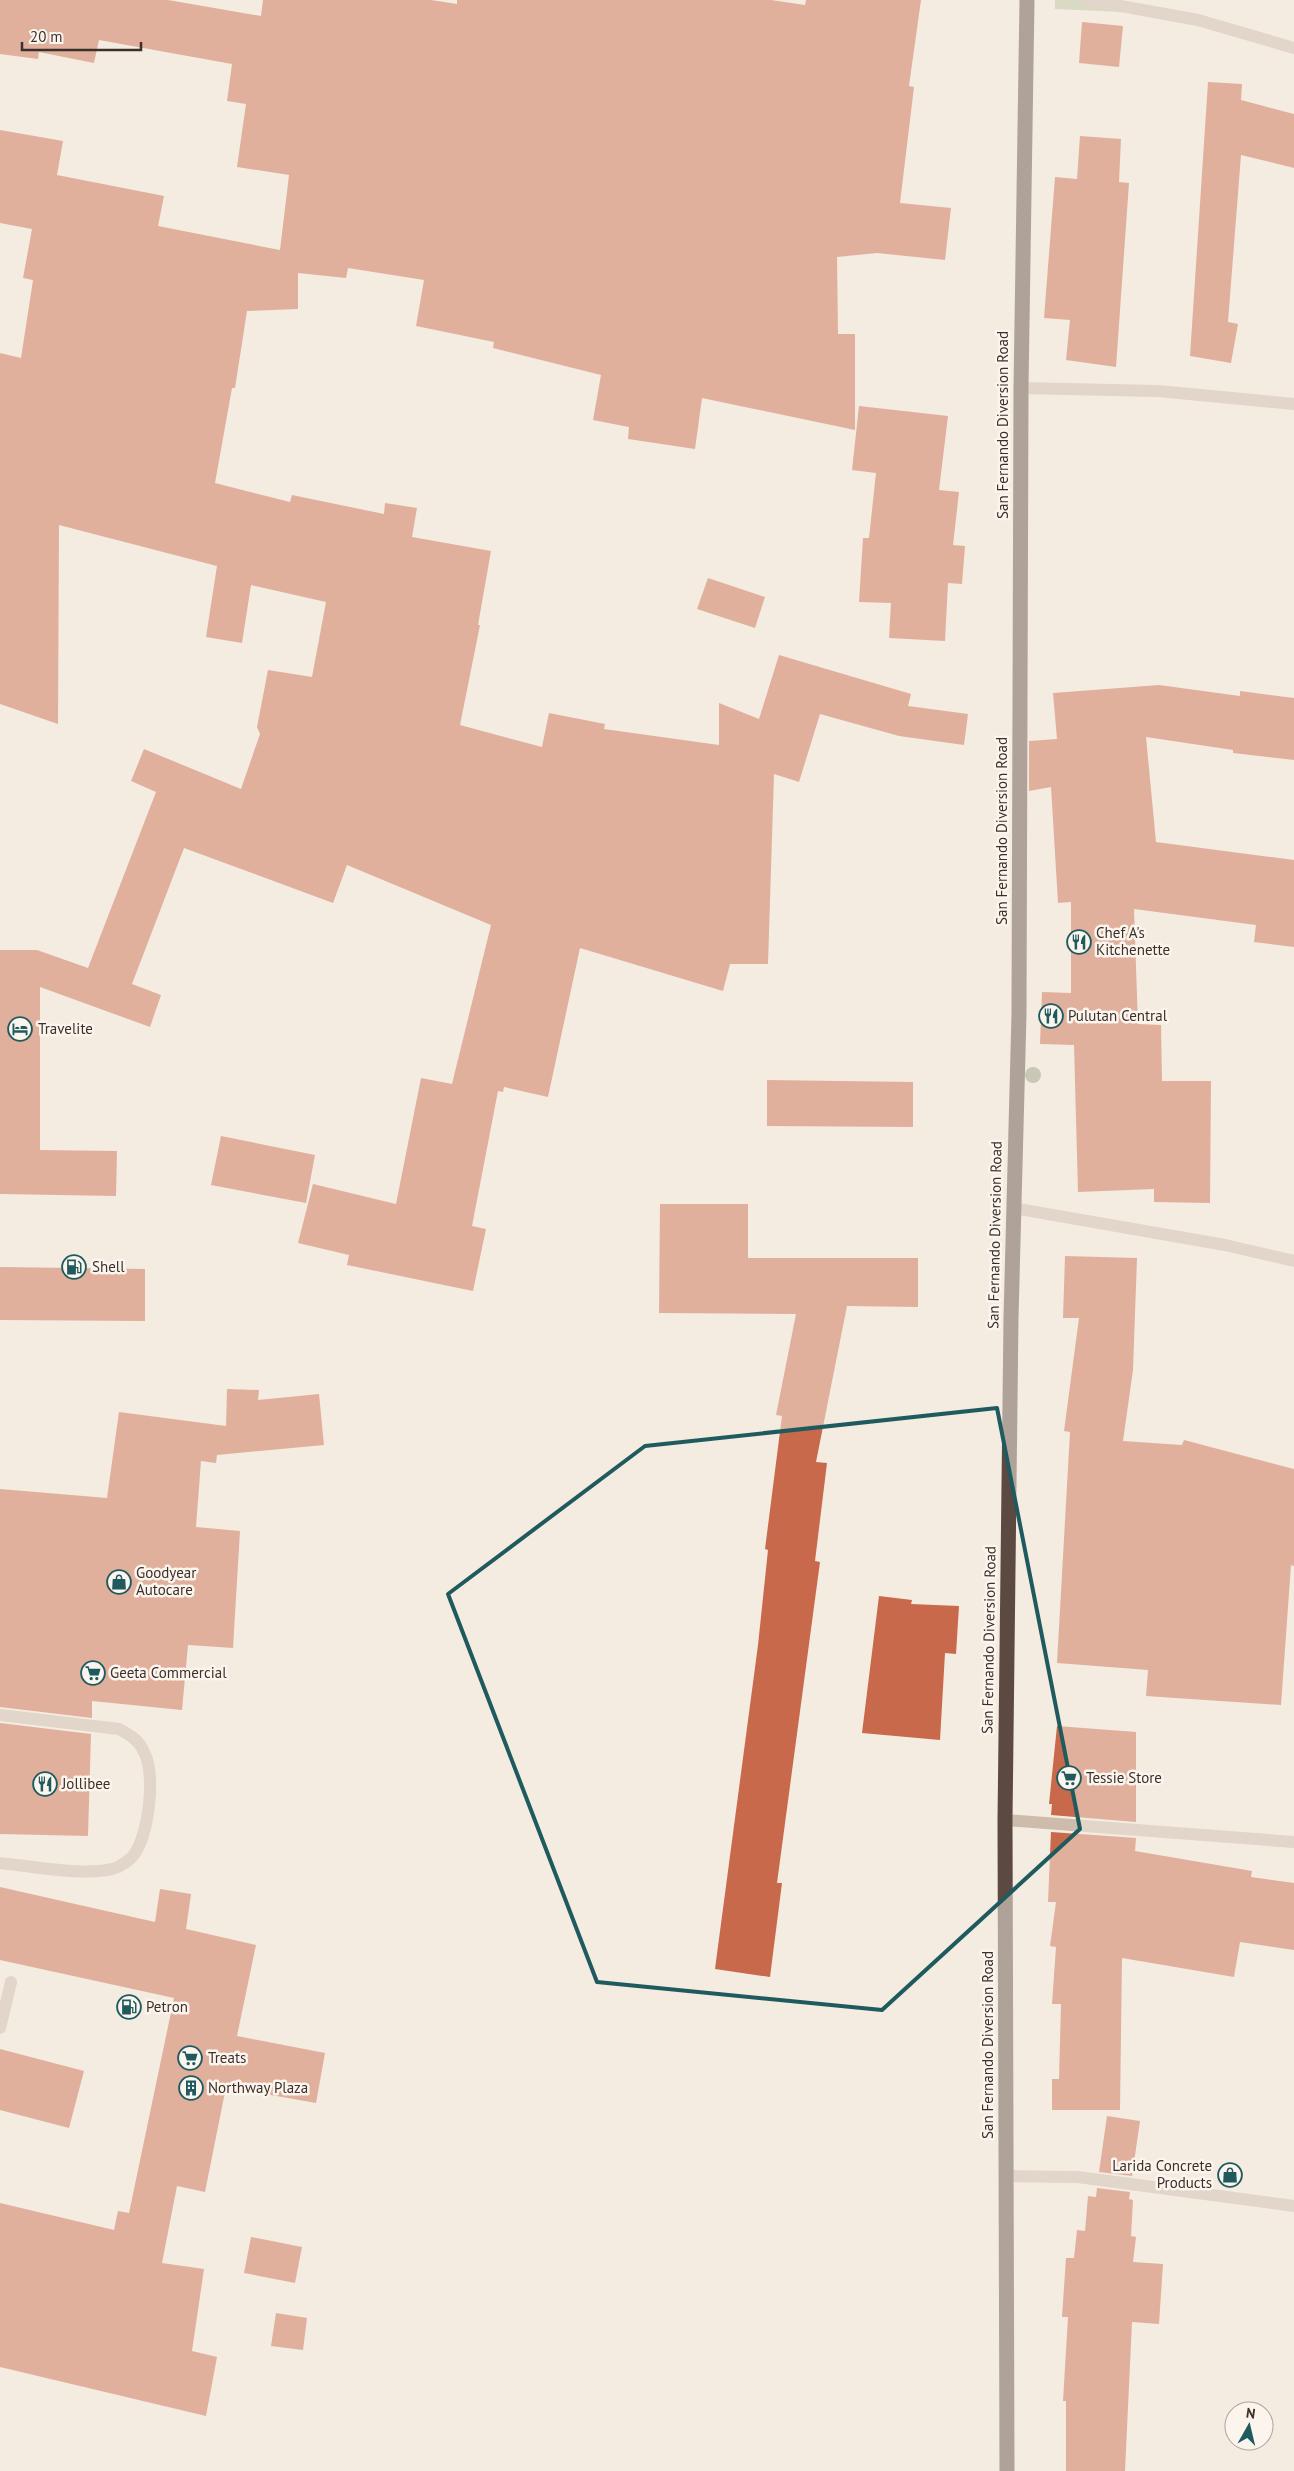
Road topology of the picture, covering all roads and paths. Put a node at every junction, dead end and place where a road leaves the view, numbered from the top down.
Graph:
1 (1027, 0) edge
2 (1088, 0) edge
3 (1294, 48) edge
4 (1021, 388) junction
5 (1294, 404) edge
6 (1013, 1208) junction
7 (1294, 1261) edge
8 (0, 1715) edge
9 (1005, 1820) junction
10 (1294, 1842) edge
11 (0, 1863) edge
12 (11, 1982) dead end
13 (0, 2028) edge
14 (1006, 2176) junction
15 (1294, 2206) edge
16 (1007, 2471) edge

1 - 4 highway, San Fernando Diversion Road
2 - 3 street
4 - 5 street
4 - 6 highway, San Fernando Diversion Road
6 - 7 street
6 - 9 highway, San Fernando Diversion Road
8 - 11 street
9 - 10 street
9 - 14 highway, San Fernando Diversion Road
12 - 13 street
14 - 15 street
14 - 16 highway, San Fernando Diversion Road

